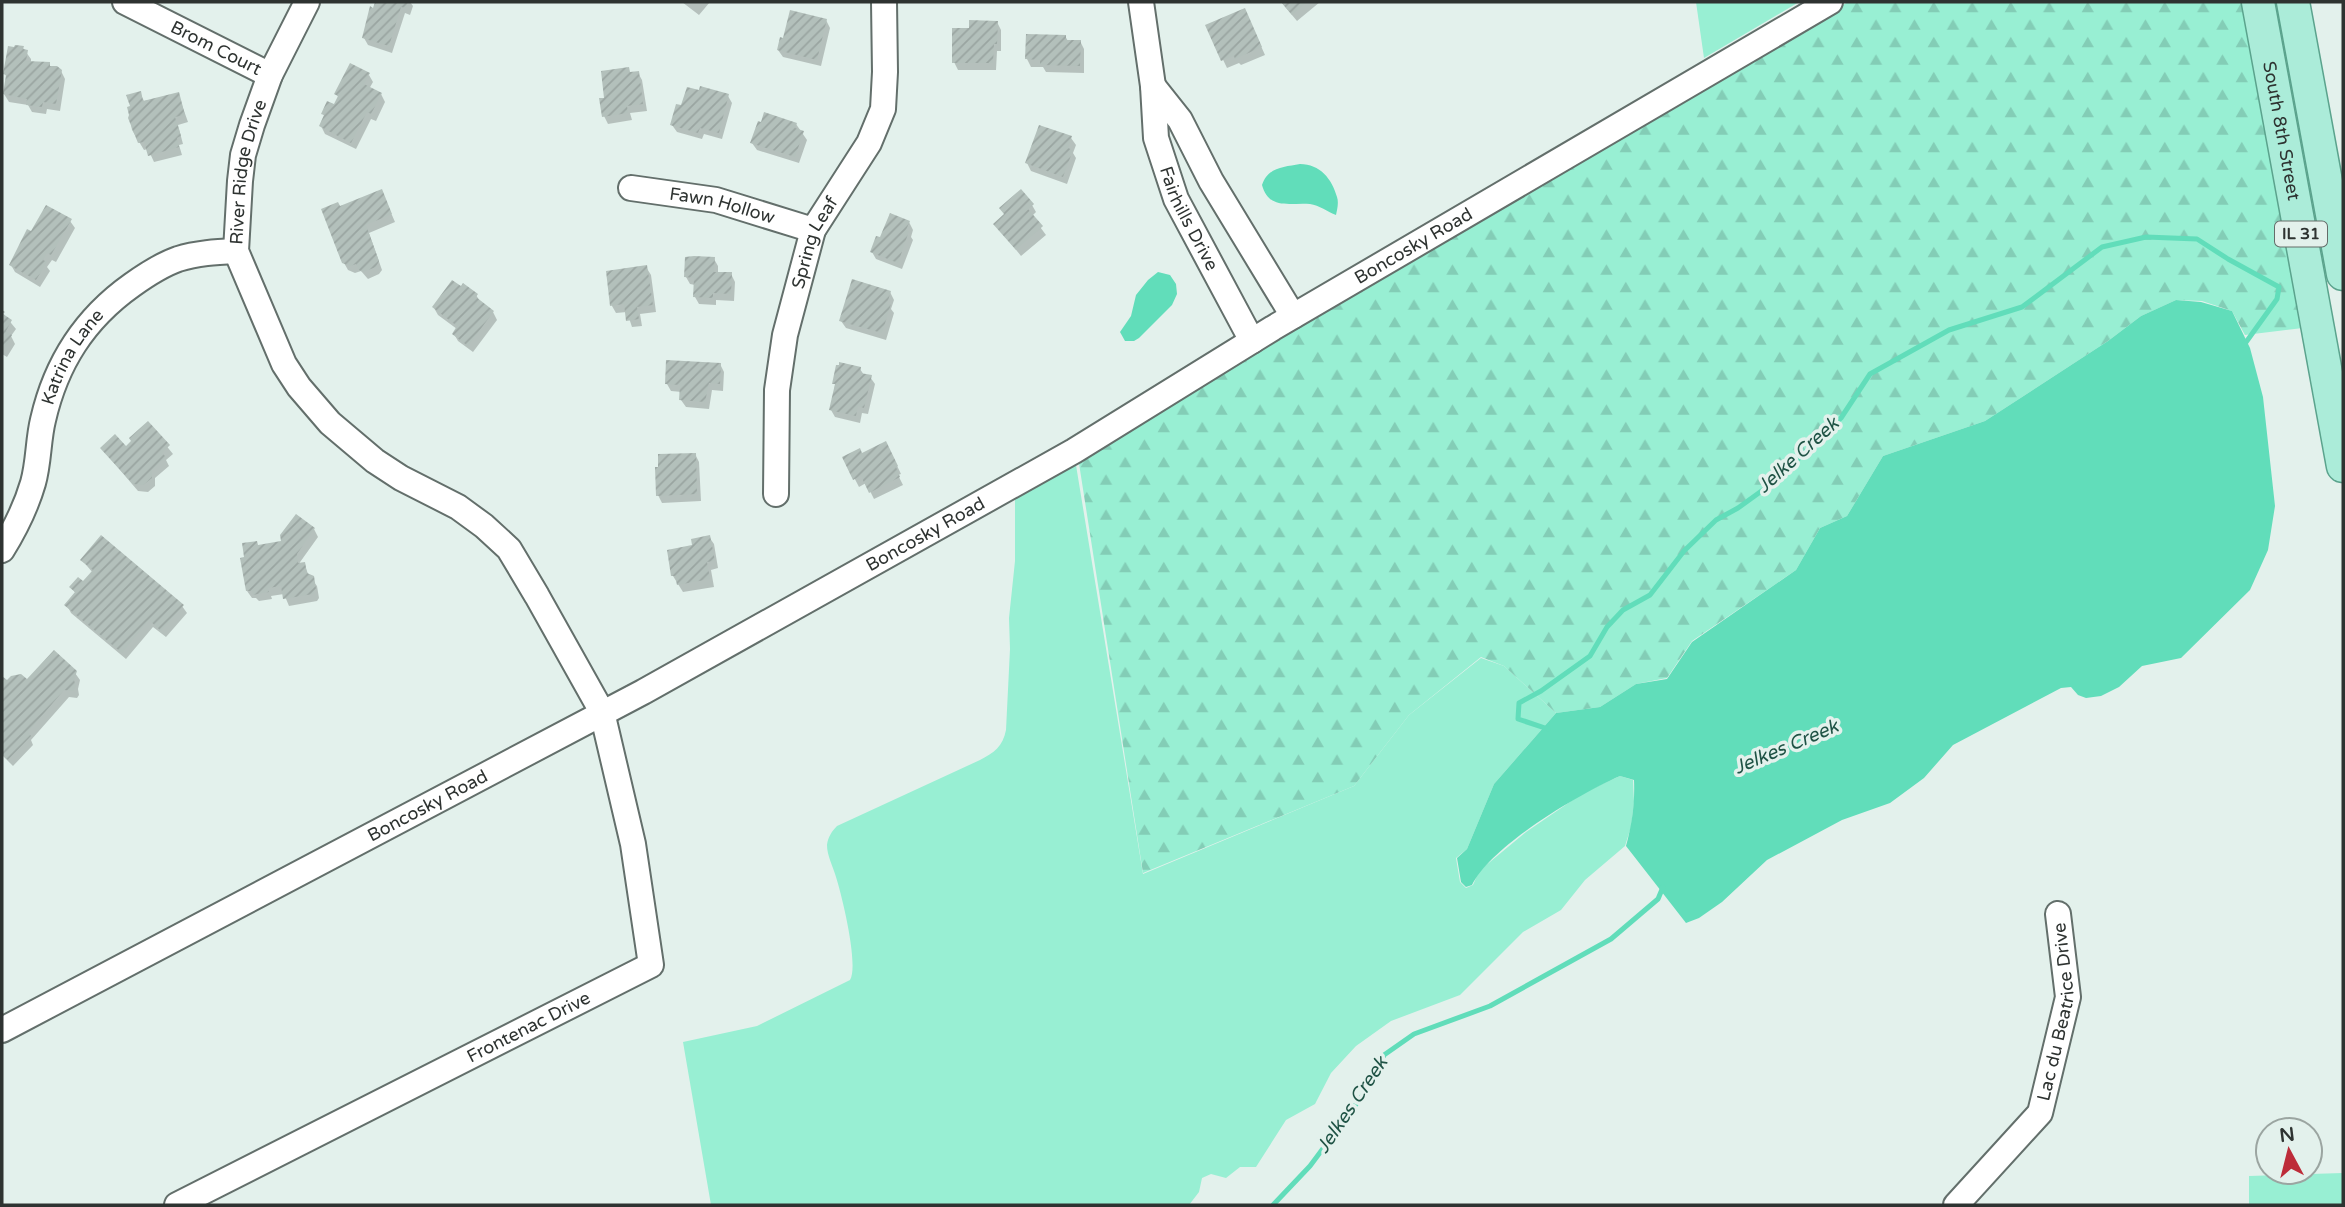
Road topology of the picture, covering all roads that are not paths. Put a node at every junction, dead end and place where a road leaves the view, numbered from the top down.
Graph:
1 (125, 2) edge
2 (307, 2) edge
3 (884, 2) edge
4 (1141, 2) edge
5 (1830, 2) edge
6 (2258, 2) edge
7 (2293, 2) edge
8 (270, 75) junction
9 (1153, 86) junction
10 (631, 188) dead end
11 (813, 230) junction
12 (236, 251) junction
13 (2343, 274) edge
14 (1293, 316) junction
15 (1252, 341) junction
16 (2343, 466) edge
17 (776, 494) dead end
18 (2, 550) edge
19 (602, 712) junction
20 (2058, 914) dead end
21 (2, 1030) edge
22 (177, 1205) edge
23 (1956, 1205) edge

1 - 8 street, Brom Court
2 - 8 street, River Ridge Drive
3 - 11 street, Spring Leaf
4 - 9 street, Fairhills Drive
5 - 14 street, Boncosky Road
6 - 16 main road, South 8th Street / IL 31
7 - 13 main road, South 8th Street
8 - 12 street, River Ridge Drive
9 - 14 street, Fairhills Drive
9 - 15 street, Fairhills Drive
10 - 11 street, Fawn Hollow
11 - 17 street, Spring Leaf
12 - 18 street, Katrina Lane
12 - 19 street, River Ridge Drive
14 - 15 street, Boncosky Road
15 - 19 street, Boncosky Road
19 - 21 street, Boncosky Road
19 - 22 street, Frontenac Drive
20 - 23 street, Lac du Beatrice Drive

